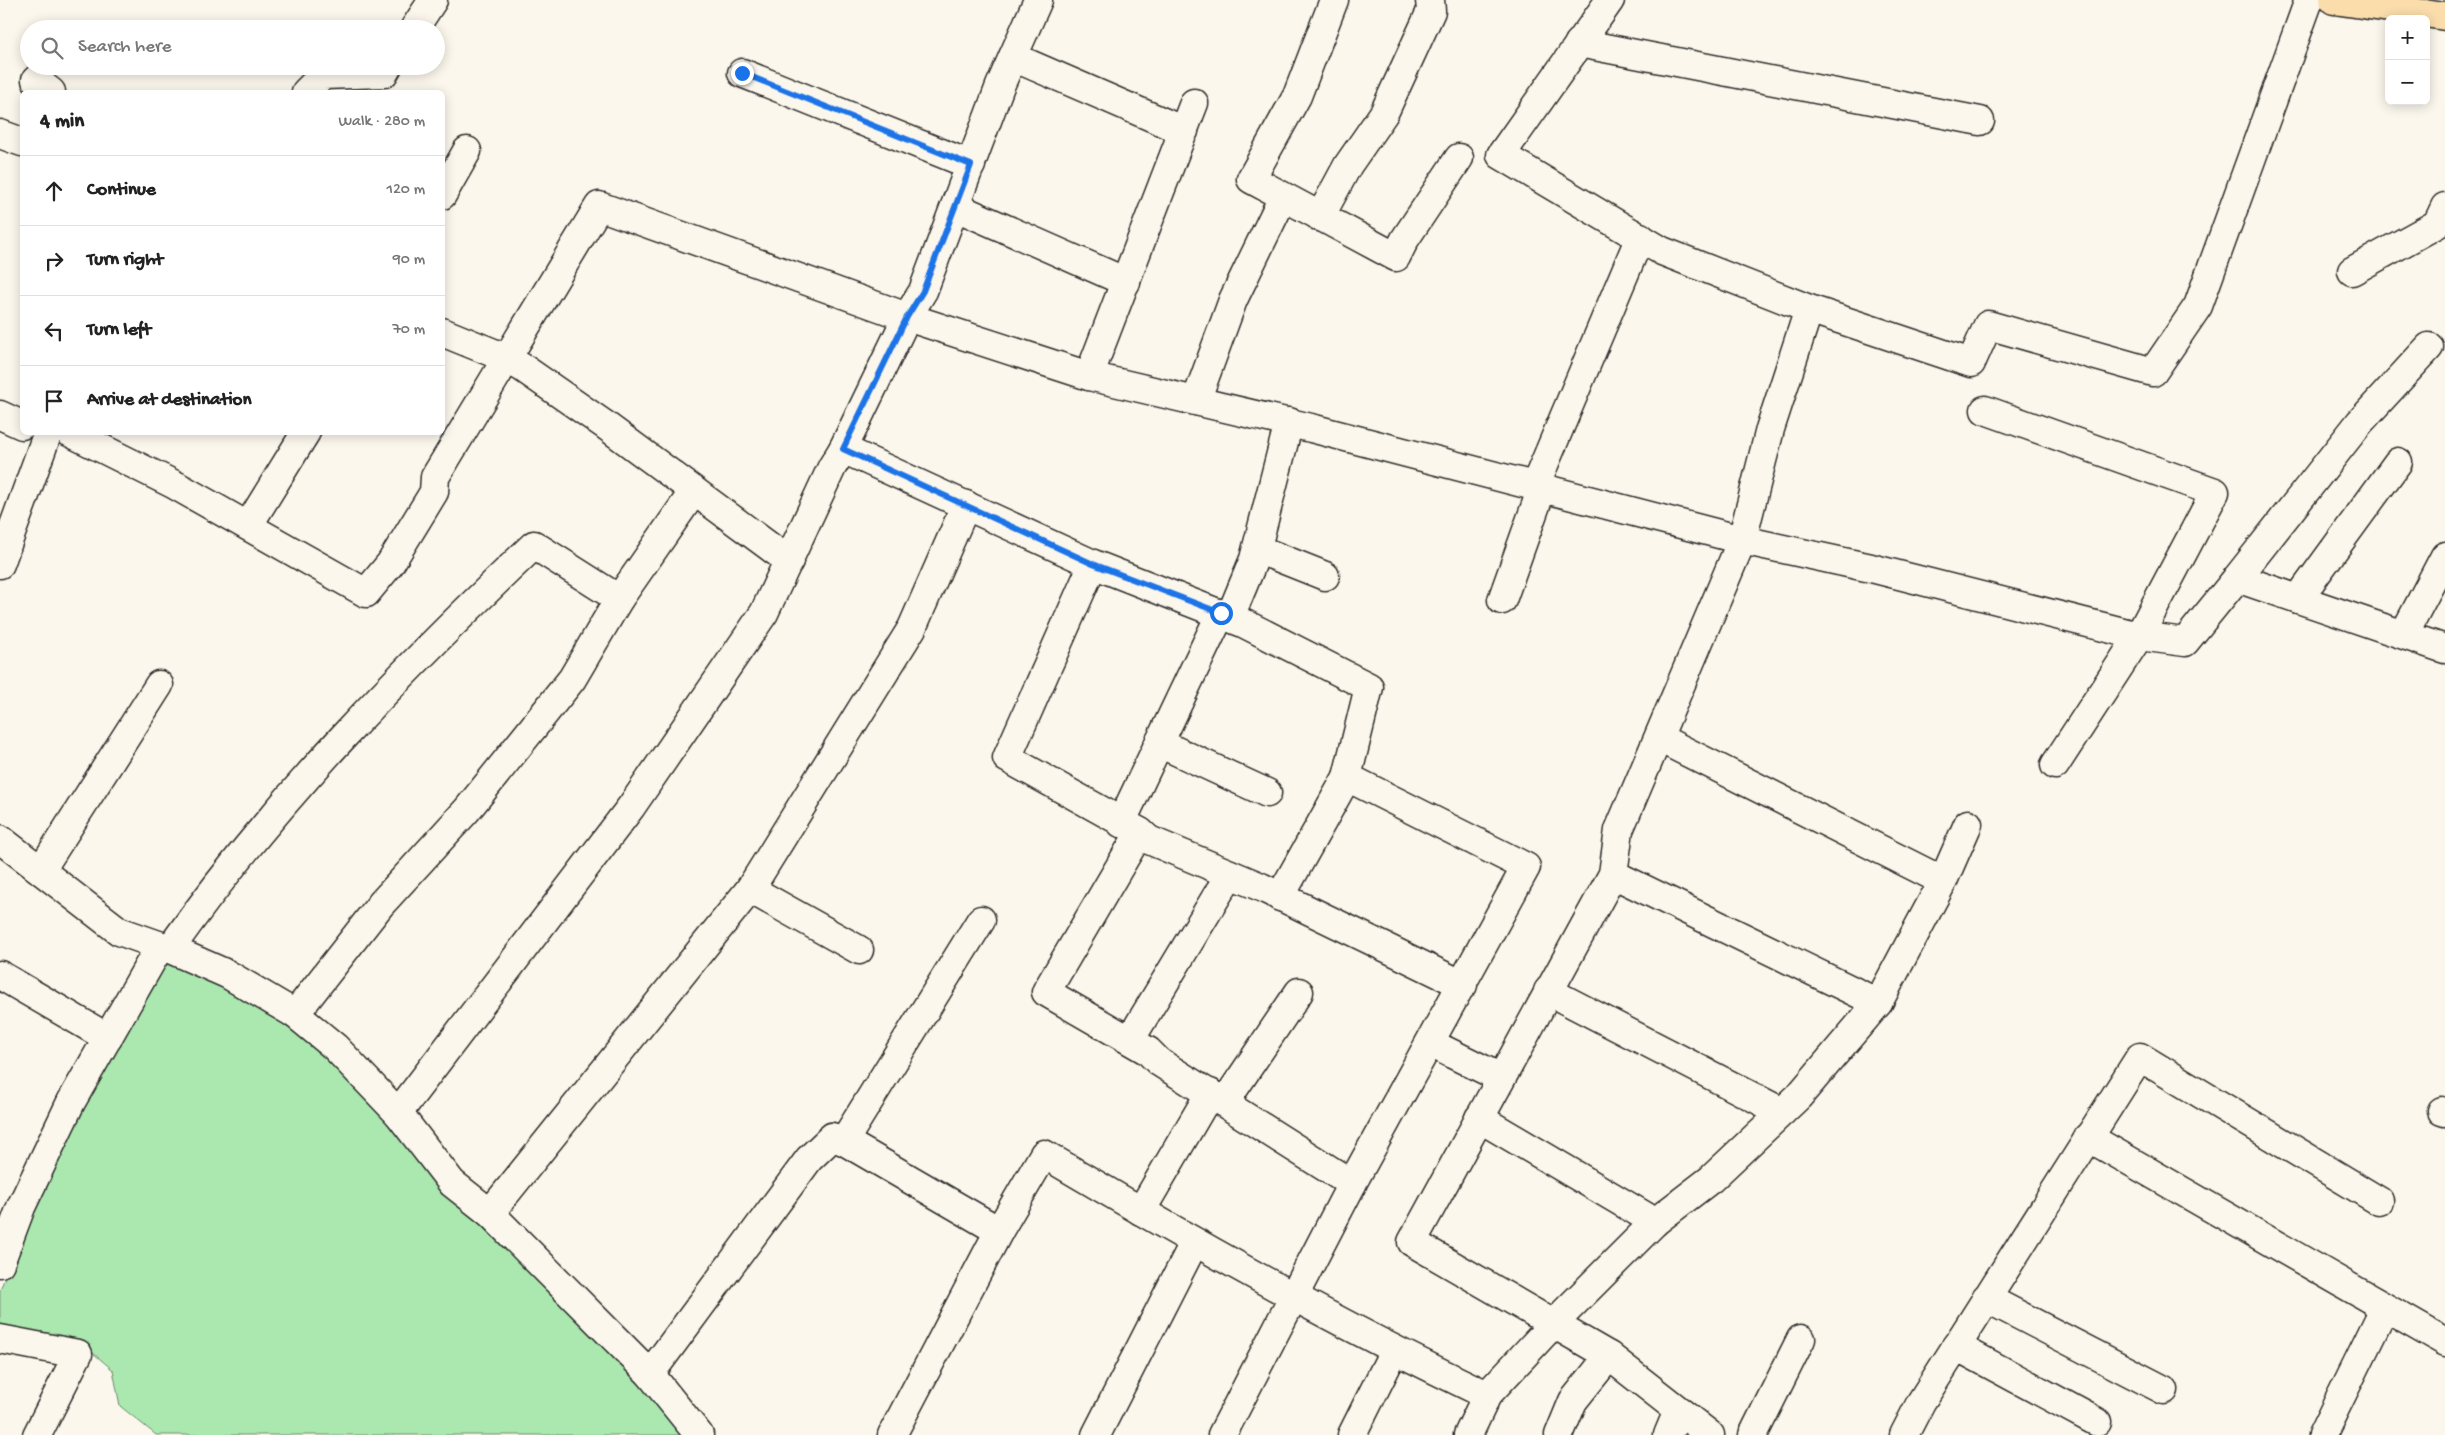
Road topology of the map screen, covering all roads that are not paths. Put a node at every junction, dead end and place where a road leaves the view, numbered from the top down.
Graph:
1 (433, 0) edge
2 (1038, 0) edge
3 (1334, 0) edge
4 (1430, 0) edge
5 (1610, 0) edge
6 (2309, 0) edge
7 (2334, 0) edge
8 (2445, 16) edge
9 (420, 20) edge
10 (1579, 43) junction
11 (1013, 57) junction
12 (742, 73) dead end
13 (323, 75) edge
14 (308, 90) edge
15 (1194, 104) dead end
16 (1980, 121) dead end
17 (1184, 131) junction
18 (0, 134) edge
19 (20, 141) edge
20 (467, 151) dead end
21 (1459, 158) dead end
22 (971, 165) junction
23 (445, 190) edge
24 (1283, 196) junction
25 (956, 207) junction
26 (2445, 208) edge
27 (1320, 217) junction
28 (1640, 237) junction
29 (2352, 271) dead end
30 (1126, 282) junction
31 (1809, 310) junction
32 (907, 317) junction
33 (445, 333) edge
34 (2429, 347) dead end
35 (506, 358) junction
36 (1089, 376) junction
37 (1196, 401) junction
38 (1985, 410) dead end
39 (0, 416) edge
40 (1289, 422) junction
41 (20, 423) edge
42 (44, 435) edge
43 (52, 435) edge
44 (304, 435) edge
45 (843, 449) junction
46 (2398, 462) dead end
47 (1539, 487) junction
48 (694, 491) junction
49 (966, 505) junction
50 (9, 510) edge
51 (248, 526) junction
52 (1742, 540) junction
53 (1257, 549) junction
54 (2445, 556) edge
55 (789, 561) junction
56 (0, 564) edge
57 (1093, 564) junction
58 (1324, 576) dead end
59 (2237, 578) junction
60 (619, 599) junction
61 (2298, 599) junction
62 (1502, 600) dead end
63 (1225, 615) junction
64 (2404, 634) junction
65 (2139, 636) junction
66 (2445, 649) edge
67 (159, 685) dead end
68 (1659, 738) junction
69 (1159, 743) junction
70 (2055, 765) dead end
71 (1348, 777) junction
72 (1267, 792) dead end
73 (1968, 824) dead end
74 (1131, 827) junction
75 (0, 840) edge
76 (41, 870) junction
77 (1230, 874) junction
78 (1612, 874) junction
79 (1943, 881) junction
80 (750, 888) junction
81 (1280, 897) junction
82 (981, 920) dead end
83 (165, 947) junction
84 (859, 950) dead end
85 (0, 975) edge
86 (1463, 985) junction
87 (1548, 991) junction
88 (1299, 992) dead end
89 (1878, 1003) junction
90 (295, 1014) junction
91 (108, 1038) junction
92 (1130, 1040) junction
93 (1430, 1043) junction
94 (1501, 1078) junction
95 (1218, 1098) junction
96 (1782, 1112) junction
97 (398, 1114) junction
98 (1479, 1118) junction
99 (2088, 1137) junction
100 (844, 1141) junction
101 (1352, 1184) junction
102 (2379, 1201) dead end
103 (11, 1202) edge
104 (1141, 1211) junction
105 (490, 1213) junction
106 (1655, 1222) junction
107 (999, 1231) junction
108 (1194, 1243) junction
109 (0, 1263) edge
110 (1293, 1296) junction
111 (1986, 1298) junction
112 (2384, 1309) junction
113 (1554, 1323) junction
114 (0, 1339) edge
115 (1801, 1339) dead end
116 (2445, 1342) edge
117 (1956, 1346) junction
118 (1394, 1351) junction
119 (1609, 1356) junction
120 (650, 1374) junction
121 (2164, 1390) dead end
122 (1487, 1395) junction
123 (2097, 1422) dead end
124 (1673, 1423) edge
125 (38, 1435) edge
126 (699, 1435) edge
127 (892, 1435) edge
128 (1096, 1435) edge
129 (1222, 1435) edge
130 (1352, 1435) edge
131 (1468, 1435) edge
132 (1559, 1435) edge
133 (1710, 1435) edge
134 (1753, 1435) edge
135 (1904, 1435) edge
136 (2322, 1435) edge

1 - 9 street
2 - 11 street
3 - 24 street
4 - 27 street
5 - 10 street
6 - 31 street
7 - 8 highway
10 - 16 street
10 - 28 street
11 - 17 street
11 - 22 street
12 - 22 street
13 - 14 street
15 - 17 street
17 - 30 street
18 - 19 street
20 - 23 street
21 - 27 street
22 - 25 street
24 - 27 street
24 - 37 street
25 - 30 street
25 - 32 street
26 - 29 street
28 - 31 street
28 - 47 street
30 - 36 street
31 - 52 street
32 - 35 street
32 - 36 street
32 - 45 street
33 - 35 street
34 - 59 street
35 - 48 street
35 - 51 street
36 - 37 street
37 - 40 street
38 - 65 street
39 - 41 street
40 - 47 street
40 - 53 street
42 - 50 street
43 - 51 street
44 - 51 street
45 - 49 street
45 - 55 street
46 - 61 street
47 - 52 street
47 - 62 street
48 - 55 street
48 - 60 street
49 - 57 street
49 - 80 street
50 - 56 street
52 - 65 street
52 - 68 street
53 - 58 street
53 - 63 street
54 - 64 street
55 - 97 street
57 - 63 street
57 - 74 street
59 - 61 street
59 - 65 street
60 - 83 street
60 - 90 street
61 - 64 street
63 - 69 street
63 - 71 street
64 - 66 street
65 - 70 street
67 - 76 street
68 - 78 street
68 - 79 street
69 - 72 street
69 - 74 street
71 - 81 street
71 - 86 street
73 - 79 street
74 - 77 street
74 - 92 street
75 - 76 street
76 - 83 street
77 - 81 street
77 - 92 street
78 - 87 street
78 - 89 street
79 - 89 street
80 - 84 street
80 - 105 street
81 - 86 street
82 - 100 street
83 - 90 street
83 - 91 street
85 - 91 street
86 - 93 street
87 - 94 street
87 - 96 street
88 - 95 street
89 - 96 street
90 - 97 street
91 - 103 street
92 - 95 street
93 - 94 street
93 - 101 street
94 - 98 street
95 - 101 street
95 - 104 street
96 - 106 street
97 - 105 street
98 - 106 street
98 - 113 street
99 - 102 street
99 - 111 street
99 - 112 street
100 - 107 street
100 - 120 street
101 - 110 street
103 - 109 street
104 - 107 street
104 - 108 street
105 - 120 street
106 - 113 street
107 - 127 street
108 - 110 street
108 - 128 street
110 - 118 street
110 - 129 street
111 - 117 street
111 - 121 street
112 - 116 street
112 - 136 street
113 - 119 street
113 - 122 street
114 - 125 street
115 - 134 street
117 - 123 street
117 - 135 street
118 - 122 street
118 - 130 street
119 - 124 street
119 - 132 street
120 - 126 street
122 - 131 street
124 - 133 street

